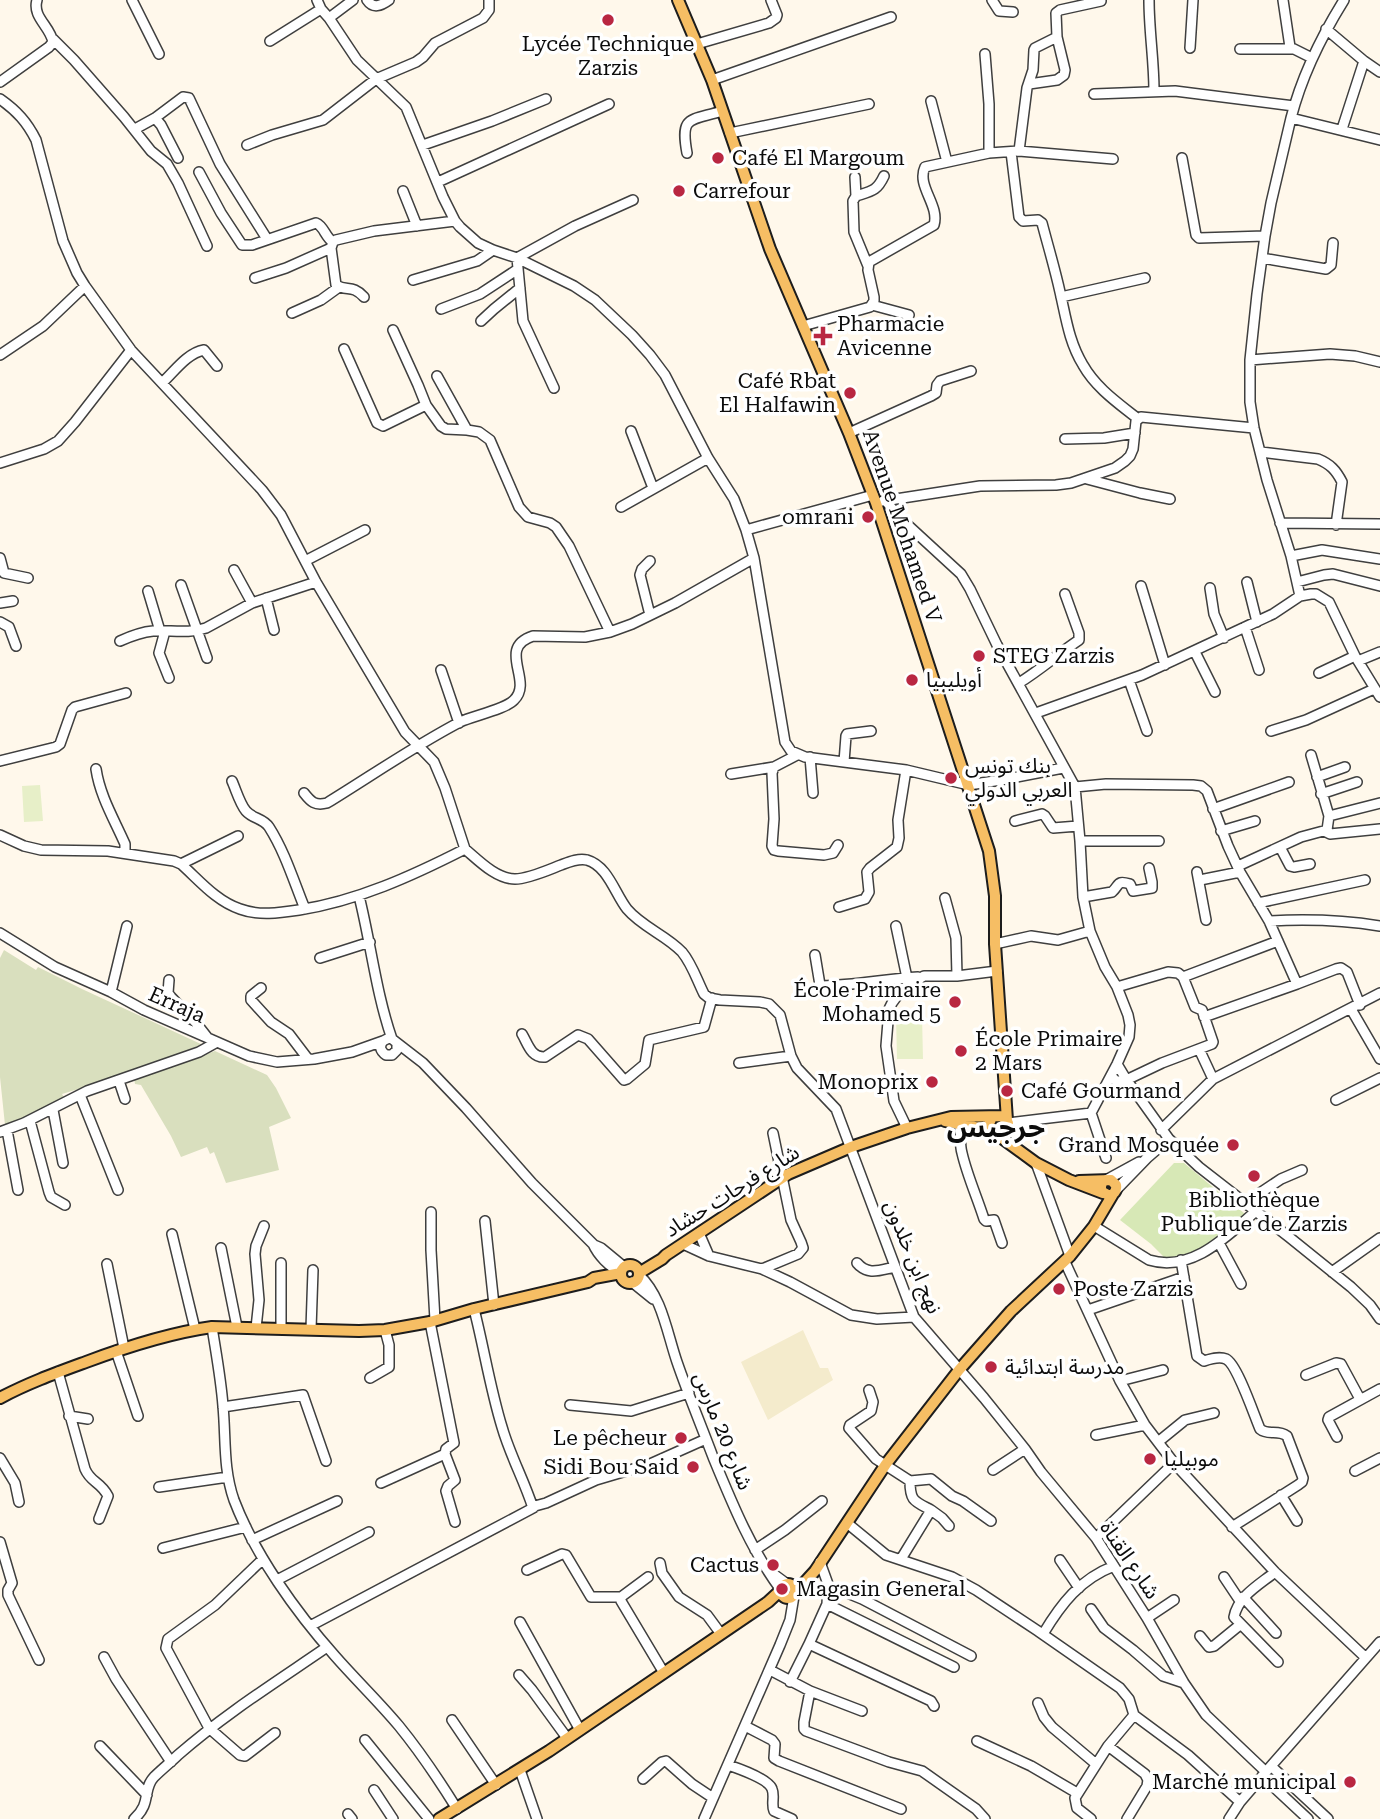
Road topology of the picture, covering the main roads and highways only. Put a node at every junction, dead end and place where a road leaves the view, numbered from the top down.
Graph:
1 (678, 0) edge
2 (1004, 1086) junction
3 (994, 1116) junction
4 (939, 1120) junction
5 (1008, 1123) junction
6 (994, 1133) junction
7 (1032, 1160) junction
8 (1069, 1180) junction
9 (1109, 1193) junction
10 (0, 1398) edge
11 (439, 1819) edge

1 - 2 main road, Avenue Mohamed V
2 - 3 main road, Avenue Mohamed V
2 - 5 main road, Avenue Mohamed V
3 - 4 main road, شارع فرحات حشاد
3 - 5 main road
3 - 6 main road
4 - 6 main road, شارع فرحات حشاد
4 - 10 main road, شارع فرحات حشاد
5 - 6 main road
5 - 7 main road
6 - 7 main road
7 - 8 main road
8 - 9 main road
8 - 9 main road
9 - 11 main road

